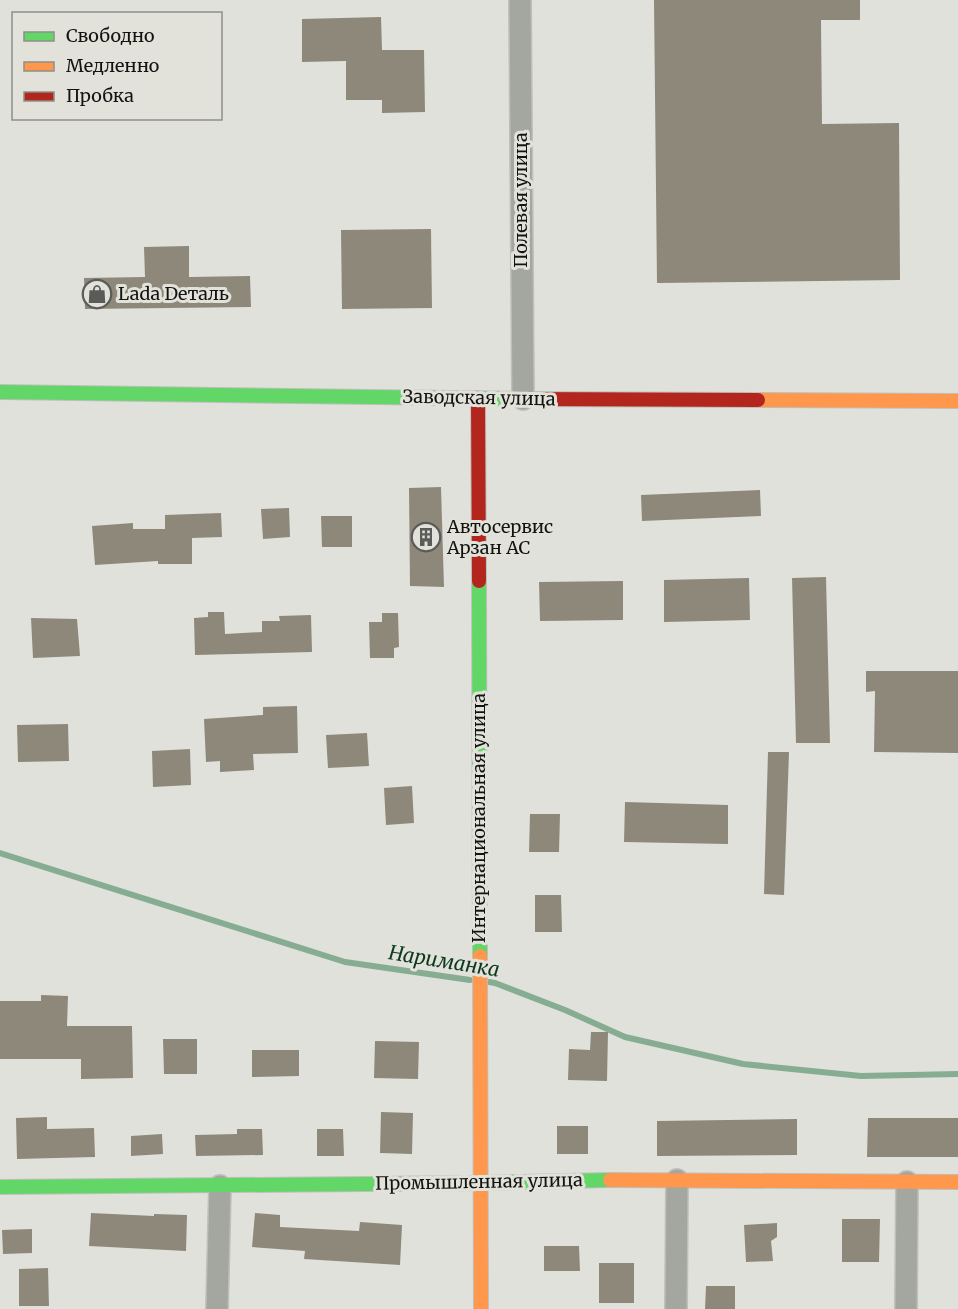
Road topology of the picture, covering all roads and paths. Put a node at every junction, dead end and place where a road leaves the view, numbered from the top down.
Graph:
1 (520, 0) edge
2 (0, 392) edge
3 (478, 398) junction
4 (523, 399) junction
5 (958, 401) edge
6 (677, 1180) junction
7 (907, 1182) junction
8 (958, 1182) edge
9 (481, 1183) junction
10 (220, 1186) junction
11 (0, 1187) edge
12 (217, 1309) edge
13 (481, 1309) edge
14 (676, 1309) edge
15 (906, 1309) edge

1 - 4 street, Полевая улица
2 - 3 street, Заводская улица
3 - 4 street, Заводская улица
3 - 9 street, Интернациональная улица
4 - 5 street, Заводская улица
6 - 7 street, Промышленная улица
6 - 9 street, Промышленная улица
6 - 14 street
7 - 8 street, Промышленная улица
7 - 15 street
9 - 10 street, Промышленная улица
9 - 13 street, Интернациональная улица
10 - 11 street, Промышленная улица
10 - 12 street

